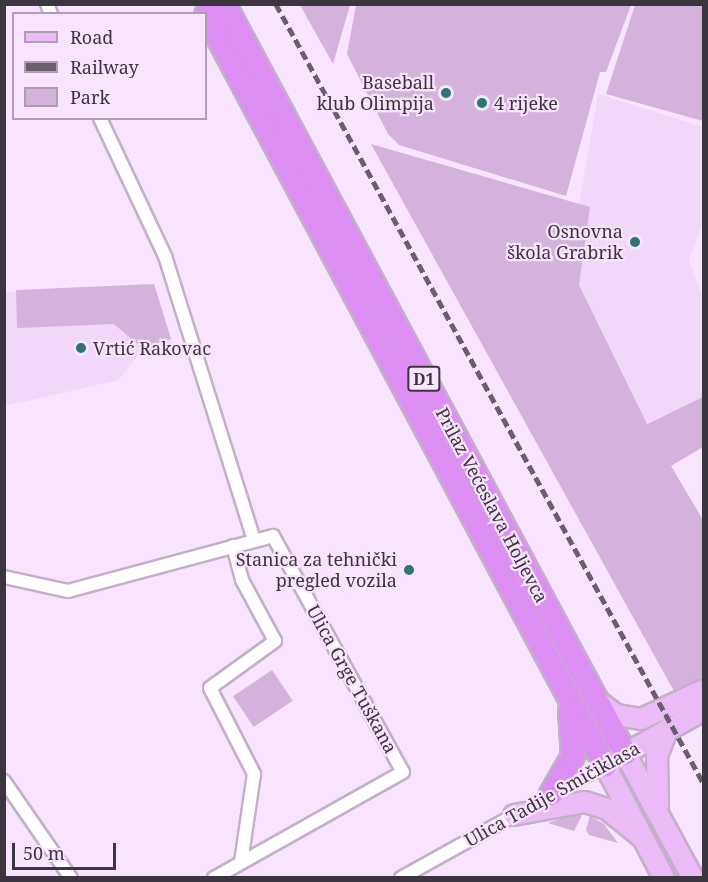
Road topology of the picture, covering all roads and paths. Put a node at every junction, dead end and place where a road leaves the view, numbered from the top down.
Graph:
1 (224, 4) edge
2 (207, 18) edge
3 (101, 120) edge
4 (254, 540) junction
5 (233, 546) junction
6 (4, 577) edge
7 (704, 690) edge
8 (568, 696) junction
9 (597, 699) junction
10 (704, 710) edge
11 (667, 730) junction
12 (625, 753) junction
13 (605, 765) junction
14 (4, 781) edge
15 (551, 794) junction
16 (514, 814) junction
17 (660, 817) junction
18 (645, 839) junction
19 (241, 862) junction
20 (71, 878) edge
21 (214, 878) edge
22 (401, 878) edge
23 (664, 878) edge
24 (693, 878) edge

1 - 9 highway, Prilaz Većeslava Holjevca / D1
2 - 8 highway, Prilaz Većeslava Holjevca / D1
3 - 4 street
4 - 5 street, Ulica Grge Tuškana
4 - 19 street, Ulica Grge Tuškana
5 - 6 street, Ulica Grge Tuškana
5 - 19 street
7 - 9 main road
8 - 13 highway, Prilaz Većeslava Holjevca / D1
8 - 15 highway
9 - 12 highway, Prilaz Većeslava Holjevca / D1
10 - 11 main road, Ulica Tadije Smičiklasa
11 - 12 main road, Ulica Tadije Smičiklasa
11 - 17 main road
12 - 13 main road, Ulica Tadije Smičiklasa
12 - 17 main road, Prilaz Većeslava Holjevca / D1
13 - 15 street, Ulica Tadije Smičiklasa
13 - 18 main road, Prilaz Većeslava Holjevca / D1
14 - 20 street
15 - 16 street, Ulica Tadije Smičiklasa
16 - 18 main road
16 - 22 street, Ulica Tadije Smičiklasa
17 - 24 main road, Prilaz Većeslava Holjevca / D1
18 - 23 main road, Prilaz Većeslava Holjevca / D1
19 - 21 street, Ulica Grge Tuškana

